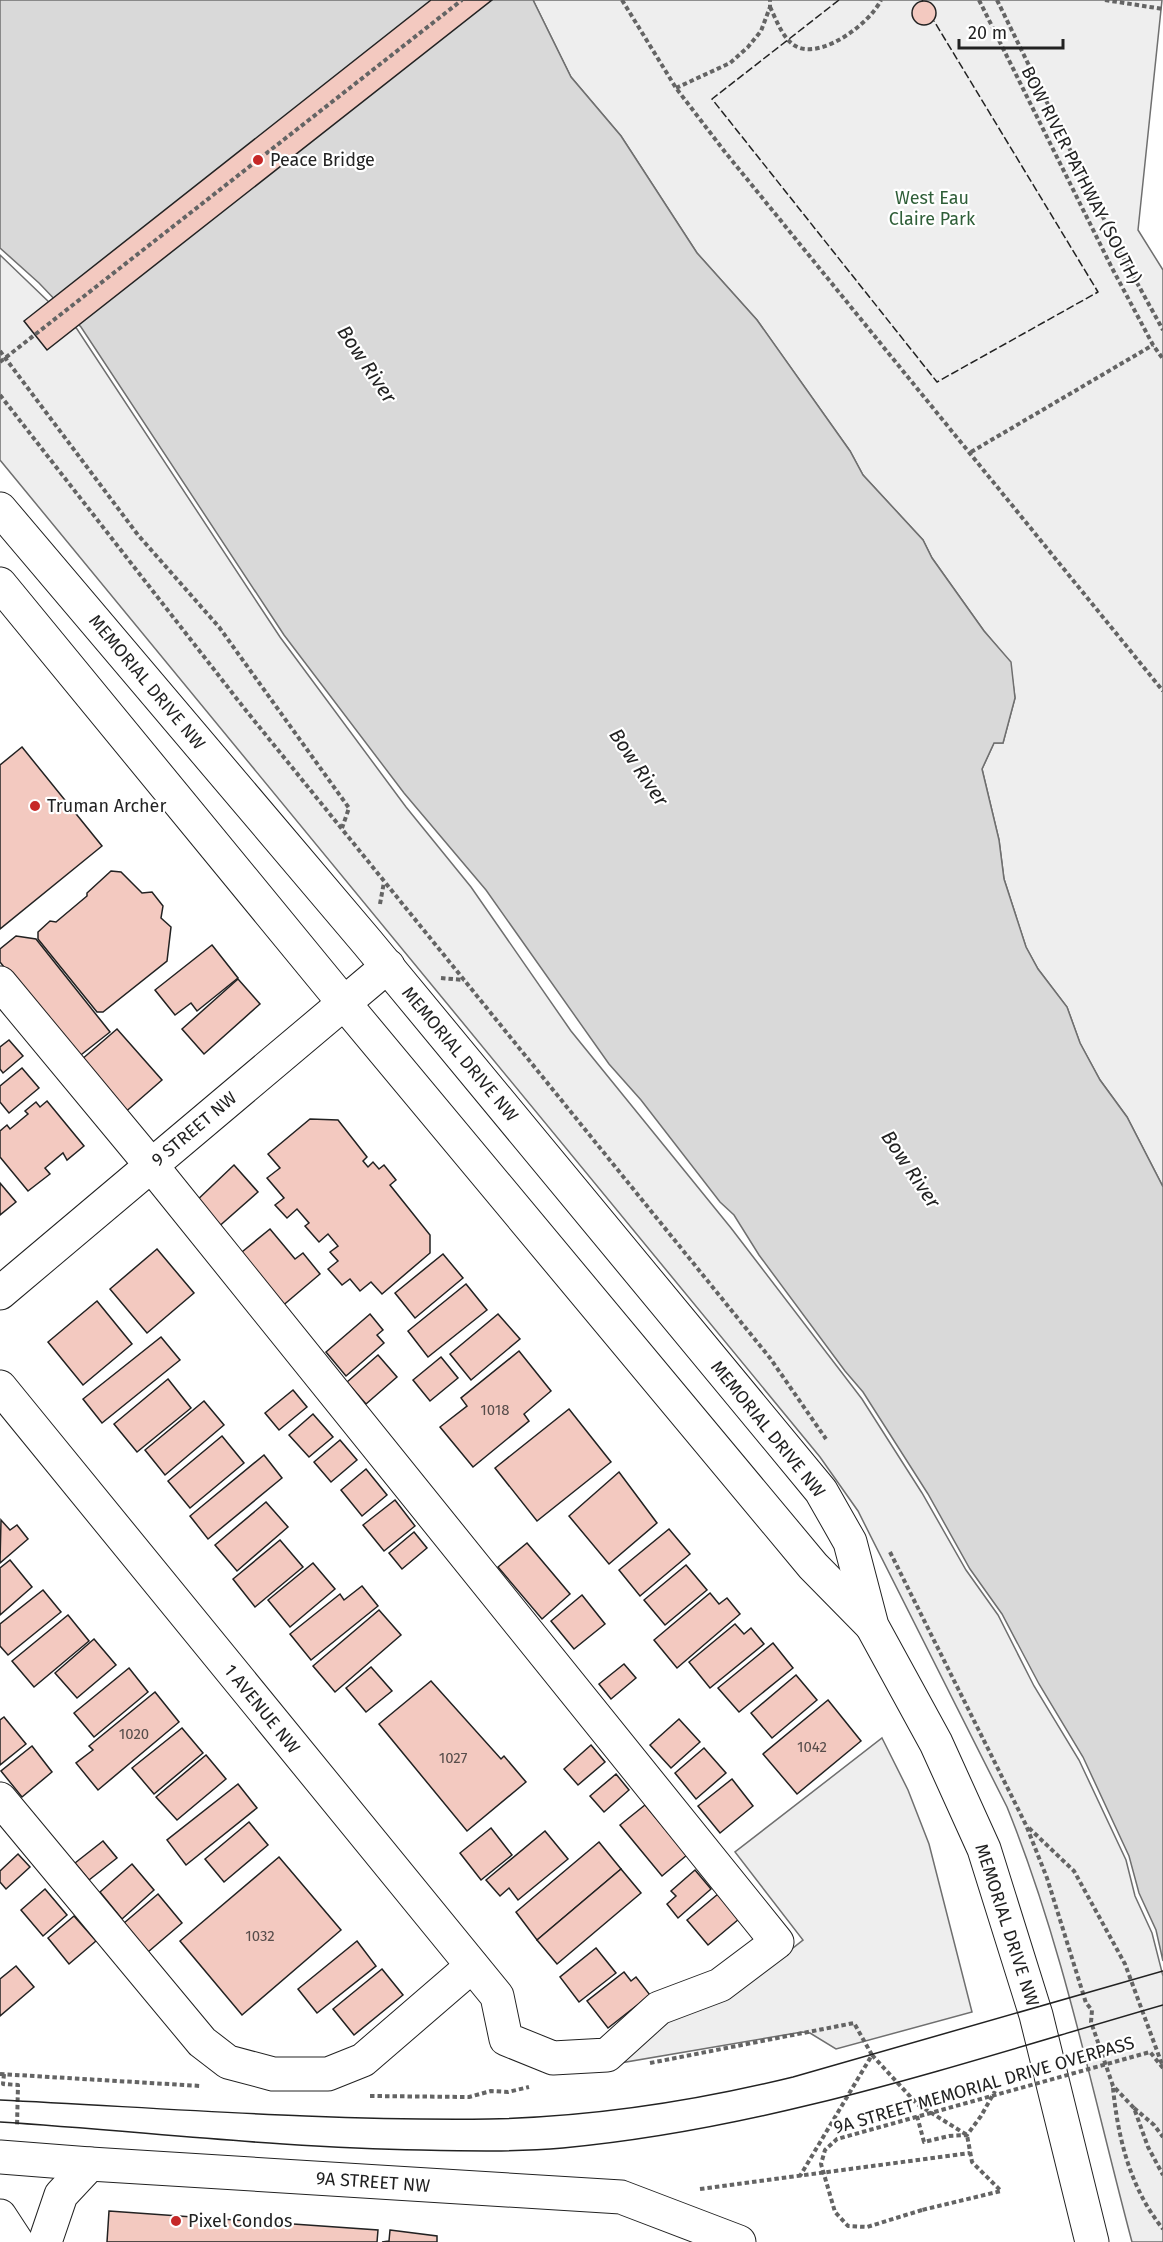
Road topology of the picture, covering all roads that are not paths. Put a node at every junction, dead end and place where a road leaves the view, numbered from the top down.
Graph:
1 (0, 509) edge
2 (0, 584) edge
3 (388, 966) junction
4 (0, 983) edge
5 (344, 1003) junction
6 (151, 1166) junction
7 (0, 1293) edge
8 (0, 1387) edge
9 (872, 1626) junction
10 (0, 1798) edge
11 (472, 1966) junction
12 (9, 2144) edge
13 (90, 2164) junction
14 (0, 2216) edge
15 (17, 2242) edge
16 (45, 2242) edge
17 (739, 2242) edge
18 (1092, 2242) edge

1 - 3 main road, MEMORIAL DRIVE NW
2 - 5 main road, MEMORIAL DRIVE NW
3 - 5 main road, 9 STREET NW
3 - 9 main road, MEMORIAL DRIVE NW
4 - 6 main road
5 - 6 main road, 9 STREET NW
5 - 9 main road, MEMORIAL DRIVE NW
6 - 7 main road, 9 STREET NW
6 - 11 main road, 1 AVENUE NW
8 - 11 main road, 1 AVENUE NW
9 - 18 main road, MEMORIAL DRIVE NW
10 - 11 main road
12 - 13 main road, 9A STREET NW
13 - 16 main road
13 - 17 main road, 9A STREET NW
14 - 15 main road

